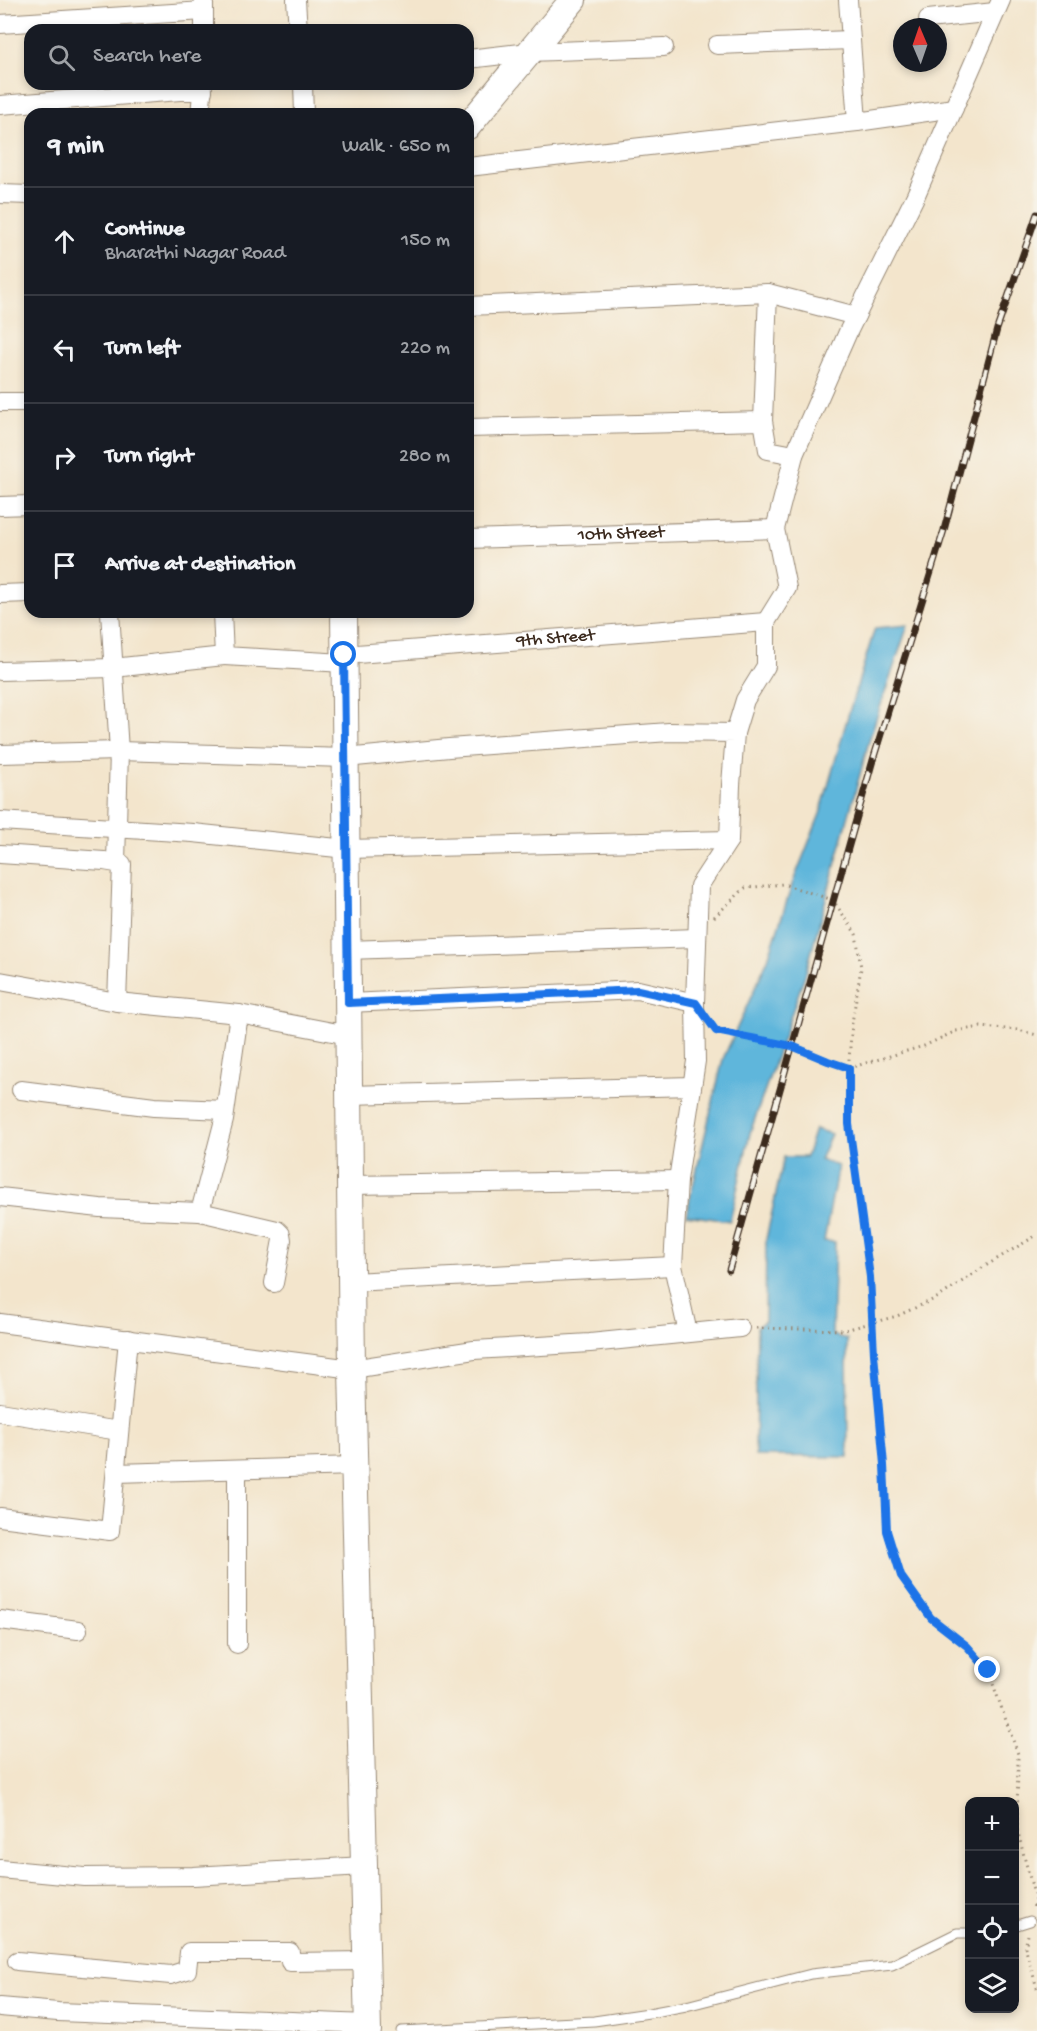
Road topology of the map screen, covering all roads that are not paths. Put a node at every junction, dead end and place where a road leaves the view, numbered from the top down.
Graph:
1 (296, 0) edge
2 (573, 0) edge
3 (848, 0) edge
4 (204, 5) edge
5 (998, 6) edge
6 (933, 18) edge
7 (0, 24) edge
8 (204, 24) edge
9 (298, 24) edge
10 (851, 40) junction
11 (717, 45) dead end
12 (664, 47) dead end
13 (529, 52) junction
14 (474, 58) edge
15 (188, 90) edge
16 (203, 90) edge
17 (303, 90) edge
18 (0, 105) edge
19 (201, 108) edge
20 (304, 108) edge
21 (954, 108) junction
22 (474, 119) edge
23 (857, 122) junction
24 (474, 166) edge
25 (0, 194) edge
26 (24, 195) edge
27 (768, 293) junction
28 (474, 306) edge
29 (856, 316) junction
30 (0, 402) edge
31 (24, 402) edge
32 (763, 421) junction
33 (474, 428) edge
34 (794, 455) junction
35 (24, 505) edge
36 (0, 506) edge
37 (775, 529) junction
38 (474, 539) edge
39 (24, 593) edge
40 (0, 594) edge
41 (110, 618) edge
42 (222, 618) edge
43 (344, 618) edge
44 (766, 622) junction
45 (224, 656) junction
46 (344, 659) junction
47 (113, 668) junction
48 (0, 671) edge
49 (735, 733) junction
50 (119, 752) junction
51 (0, 754) edge
52 (345, 758) junction
53 (0, 821) edge
54 (117, 827) junction
55 (729, 840) junction
56 (347, 849) junction
57 (0, 854) edge
58 (116, 862) junction
59 (697, 938) junction
60 (348, 950) junction
61 (0, 981) edge
62 (117, 1002) junction
63 (348, 1003) junction
64 (696, 1003) junction
65 (239, 1014) junction
66 (348, 1035) junction
67 (692, 1086) junction
68 (21, 1090) dead end
69 (349, 1095) junction
70 (225, 1110) junction
71 (678, 1180) junction
72 (350, 1185) junction
73 (0, 1197) edge
74 (200, 1212) junction
75 (673, 1266) junction
76 (351, 1282) junction
77 (274, 1283) dead end
78 (0, 1323) edge
79 (740, 1328) road end
80 (688, 1333) junction
81 (128, 1339) junction
82 (352, 1369) junction
83 (0, 1412) edge
84 (119, 1431) junction
85 (355, 1466) junction
86 (237, 1470) junction
87 (116, 1473) junction
88 (0, 1517) edge
89 (0, 1620) edge
90 (78, 1629) dead end
91 (237, 1644) dead end
92 (364, 1866) junction
93 (0, 1869) edge
94 (1030, 1921) road end
95 (1019, 1924) edge
96 (965, 1933) edge
97 (17, 1961) dead end
98 (366, 1961) junction
99 (0, 2007) edge
100 (368, 2028) edge
101 (401, 2031) edge

1 - 9 street
2 - 13 main road
3 - 10 street
4 - 7 street
4 - 8 street
5 - 6 street
5 - 21 street
10 - 11 street
10 - 23 street
12 - 13 street
13 - 14 street
13 - 22 main road
15 - 18 street
16 - 19 street
17 - 20 street
21 - 23 street
21 - 29 street
23 - 24 street
25 - 26 street
27 - 28 street
27 - 29 street
27 - 32 street
29 - 34 street
30 - 31 street
32 - 33 street
32 - 34 street
34 - 37 street
35 - 36 street
37 - 38 street, 10th Street
37 - 44 street
39 - 40 street
41 - 47 street
42 - 45 street
43 - 46 main road
44 - 46 street, 9th Street
44 - 49 street
45 - 46 street, 9th Street
45 - 47 street, 9th Street
46 - 52 main road
47 - 48 street, 9th Street
47 - 50 street
49 - 52 street
49 - 55 street
50 - 51 street
50 - 52 street
50 - 54 street
52 - 56 main road
53 - 54 street
54 - 56 street
54 - 58 street
55 - 56 street
55 - 59 street
56 - 60 main road
57 - 58 street
58 - 62 street
59 - 60 street
59 - 64 street
60 - 63 main road
61 - 62 street
62 - 65 street
63 - 64 street
63 - 66 main road
64 - 67 street
65 - 66 street
65 - 70 street
66 - 69 main road
67 - 69 street
67 - 71 street
68 - 70 street
69 - 72 main road
70 - 74 street
71 - 72 street
71 - 75 street
72 - 76 main road
73 - 74 street
74 - 77 street
75 - 76 street
75 - 80 street
76 - 82 main road
78 - 81 street
79 - 80 street
80 - 82 street
81 - 82 street
81 - 84 street
82 - 85 main road
83 - 84 street
84 - 87 street
85 - 86 street
85 - 92 main road
86 - 87 street
86 - 91 street
87 - 88 street
89 - 90 street
92 - 93 street
92 - 98 main road
94 - 95 lane
96 - 101 lane
97 - 98 street
98 - 100 main road
99 - 100 street

